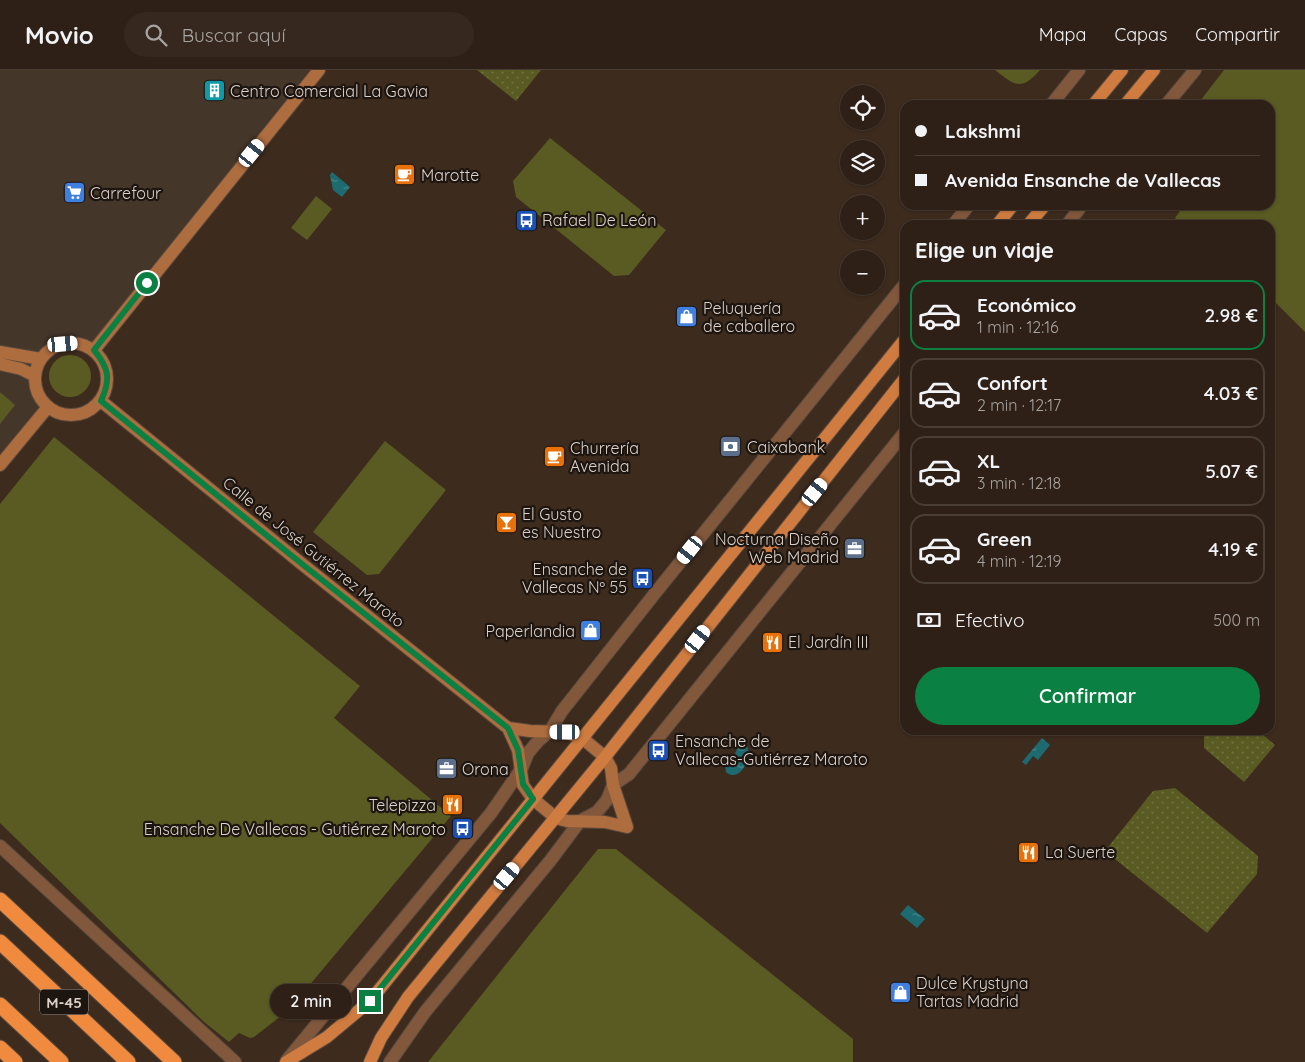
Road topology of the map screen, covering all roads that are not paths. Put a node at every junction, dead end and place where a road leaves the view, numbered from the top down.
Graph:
1 (319, 70) edge
2 (1079, 70) edge
3 (1122, 70) edge
4 (1154, 70) edge
5 (1195, 70) edge
6 (1055, 100) edge
7 (1097, 100) edge
8 (1129, 100) edge
9 (1170, 100) edge
10 (966, 210) edge
11 (1009, 210) edge
12 (1041, 210) edge
13 (957, 220) edge
14 (1001, 220) edge
15 (1032, 220) edge
16 (900, 290) edge
17 (900, 345) edge
18 (94, 350) junction
19 (0, 352) edge
20 (41, 359) junction
21 (0, 364) edge
22 (35, 376) junction
23 (900, 384) edge
24 (101, 401) junction
25 (48, 407) junction
26 (900, 438) edge
27 (0, 465) edge
28 (508, 728) junction
29 (550, 732) junction
30 (582, 738) junction
31 (606, 757) junction
32 (522, 768) junction
33 (613, 785) junction
34 (533, 799) junction
35 (556, 818) junction
36 (580, 821) junction
37 (0, 846) edge
38 (0, 900) edge
39 (0, 942) edge
40 (0, 1005) edge
41 (0, 1048) edge
42 (15, 1062) edge
43 (61, 1062) edge
44 (128, 1062) edge
45 (174, 1062) edge
46 (235, 1062) edge
47 (286, 1062) edge
48 (370, 1062) edge
49 (390, 1062) edge

1 - 18 main road
2 - 6 street
3 - 7 main road
4 - 8 main road
5 - 9 street
10 - 13 street
11 - 14 main road
12 - 15 main road
16 - 29 street
17 - 30 main road
18 - 20 main road
18 - 24 main road
19 - 20 main road
20 - 22 main road
21 - 22 main road
22 - 25 main road
23 - 31 main road
24 - 25 main road
24 - 28 main road, Calle de José Gutiérrez Maroto
25 - 27 main road
26 - 33 street
28 - 29 main road
28 - 32 main road, Calle de José Gutiérrez Maroto
29 - 30 main road
29 - 32 street
30 - 31 main road
30 - 34 main road
31 - 33 main road
31 - 35 main road
32 - 34 main road, Calle de José Gutiérrez Maroto
32 - 47 street
33 - 36 street
33 - 36 main road
34 - 35 main road, Calle de José Gutiérrez Maroto
34 - 47 main road
35 - 36 main road
35 - 48 main road
36 - 49 street
37 - 46 street
38 - 45 highway
39 - 44 highway, M-45
40 - 43 highway, M-45
41 - 42 highway

